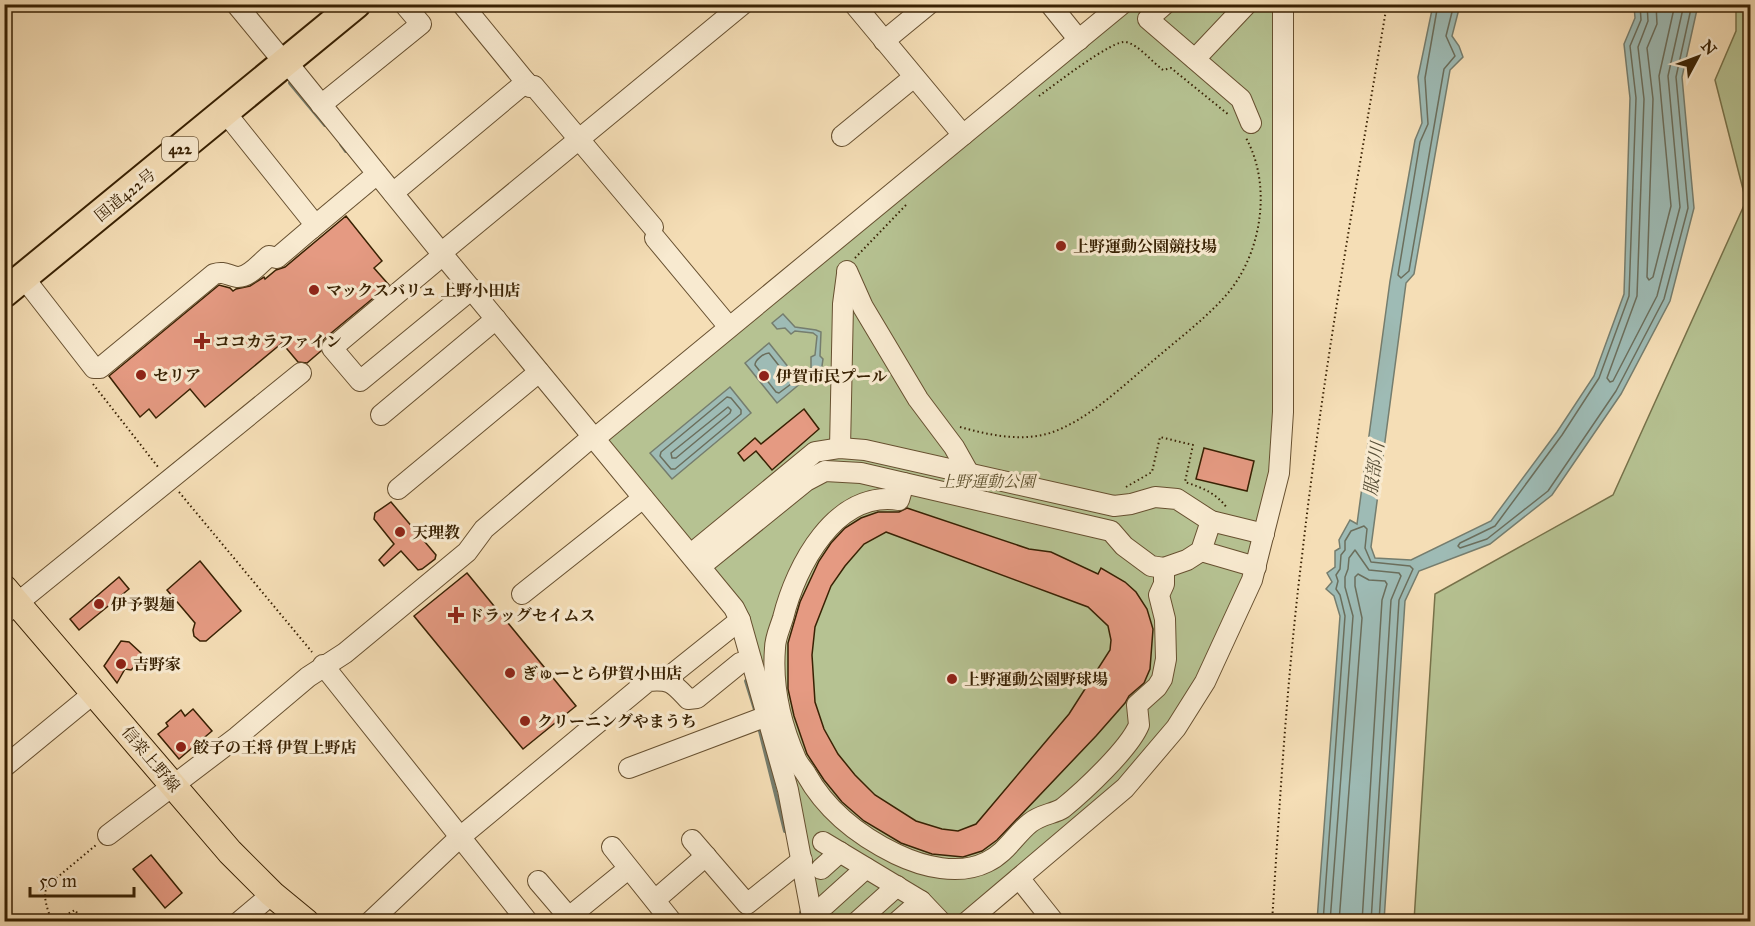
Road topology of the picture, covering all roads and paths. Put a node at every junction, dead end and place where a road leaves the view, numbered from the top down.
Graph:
1 (236, 4) edge
2 (404, 4) edge
3 (462, 4) edge
4 (743, 4) edge
5 (854, 4) edge
6 (928, 4) edge
7 (1050, 4) edge
8 (1166, 4) edge
9 (1283, 4) edge
10 (1387, 4) edge
11 (1117, 6) edge
12 (1244, 6) edge
13 (346, 8) edge
14 (1079, 40) junction
15 (884, 41) junction
16 (1195, 59) junction
17 (286, 63) junction
18 (915, 76) junction
19 (526, 82) junction
20 (1038, 96) dead end
21 (321, 105) junction
22 (225, 112) junction
23 (1242, 124) junction
24 (963, 135) junction
25 (842, 136) dead end
26 (578, 140) junction
27 (377, 174) junction
28 (393, 193) junction
29 (915, 198) dead end
30 (311, 229) junction
31 (442, 254) junction
32 (847, 271) junction
33 (14, 286) edge
34 (472, 289) junction
35 (496, 319) junction
36 (729, 327) junction
37 (539, 372) junction
38 (301, 373) dead end
39 (381, 415) dead end
40 (953, 425) dead end
41 (1160, 437) dead end
42 (593, 438) junction
43 (840, 448) junction
44 (865, 450) junction
45 (861, 473) junction
46 (969, 474) junction
47 (904, 483) junction
48 (398, 489) dead end
49 (643, 498) junction
50 (984, 502) junction
51 (1131, 504) junction
52 (1232, 512) dead end
53 (1211, 521) junction
54 (1264, 534) junction
55 (1121, 543) junction
56 (1201, 551) junction
57 (696, 560) junction
58 (1256, 567) junction
59 (1164, 568) junction
60 (522, 594) dead end
61 (9, 602) edge
62 (740, 620) junction
63 (751, 660) junction
64 (323, 665) junction
65 (665, 680) junction
66 (94, 693) junction
67 (767, 716) junction
68 (4, 767) edge
69 (629, 768) dead end
70 (174, 786) junction
71 (108, 835) joint
72 (459, 838) junction
73 (692, 840) dead end
74 (612, 847) dead end
75 (706, 856) junction
76 (802, 860) junction
77 (627, 868) junction
78 (866, 868) junction
79 (821, 869) dead end
80 (1019, 878) junction
81 (538, 881) dead end
82 (897, 886) junction
83 (272, 894) junction
84 (655, 900) junction
85 (921, 901) junction
86 (825, 905) dead end
87 (571, 919) edge
88 (52, 921) edge
89 (84, 921) edge
90 (239, 921) edge
91 (306, 921) edge
92 (370, 921) edge
93 (528, 921) edge
94 (672, 921) edge
95 (813, 921) edge
96 (856, 921) edge
97 (897, 921) edge
98 (941, 921) edge
99 (967, 921) edge
100 (1054, 921) edge
101 (1272, 921) edge

1 - 17 street
2 - 21 street
3 - 19 street
4 - 26 street
5 - 15 street
6 - 15 street
7 - 14 street
8 - 16 street
9 - 54 street
10 - 101 path
11 - 14 street
12 - 16 street
13 - 17 highway, 国道422号 / 422
14 - 24 street
15 - 18 street
16 - 23 street
17 - 21 street
17 - 22 highway, 国道422号 / 422
18 - 24 street
18 - 25 street
19 - 26 street
19 - 28 street
20 - 23 path
21 - 27 street
22 - 30 street
22 - 33 highway, 国道422号 / 422
23 - 40 path
24 - 36 street
26 - 31 street
26 - 36 street
27 - 28 street
27 - 30 street
28 - 31 street
29 - 32 path
30 - 33 street
31 - 34 street
31 - 34 street
32 - 43 street
32 - 46 street
34 - 35 street
35 - 37 street
35 - 39 street
36 - 42 street
37 - 42 street
37 - 48 street
38 - 61 street
41 - 52 path
42 - 49 street
42 - 64 street
43 - 44 street
43 - 57 street
44 - 45 street
44 - 46 street
45 - 47 street
45 - 57 street
46 - 50 street
46 - 51 street
47 - 50 street
47 - 59 street
49 - 57 street
49 - 60 street
50 - 55 street
51 - 53 street
51 - 55 street
53 - 54 street
53 - 56 street
54 - 58 street
55 - 59 street
56 - 58 street
56 - 59 street
57 - 62 street
58 - 80 street
61 - 66 main road, 信楽上野線
62 - 63 street
62 - 65 street
63 - 65 street
63 - 67 street
64 - 70 street
64 - 72 street
65 - 72 street
66 - 68 street
66 - 70 main road, 信楽上野線
67 - 69 street
67 - 76 street
70 - 71 street
70 - 83 main road, 信楽上野線
71 - 88 path
72 - 92 street
72 - 93 street
73 - 75 street
74 - 77 street
75 - 76 street
75 - 84 street
76 - 95 street
77 - 84 street
77 - 87 street
78 - 79 street
78 - 82 street
78 - 86 street
80 - 99 street
80 - 100 street
81 - 87 street
82 - 85 street
82 - 96 street
83 - 90 street
83 - 91 main road, 信楽上野線
84 - 94 street
85 - 97 street
85 - 98 street
88 - 89 path

